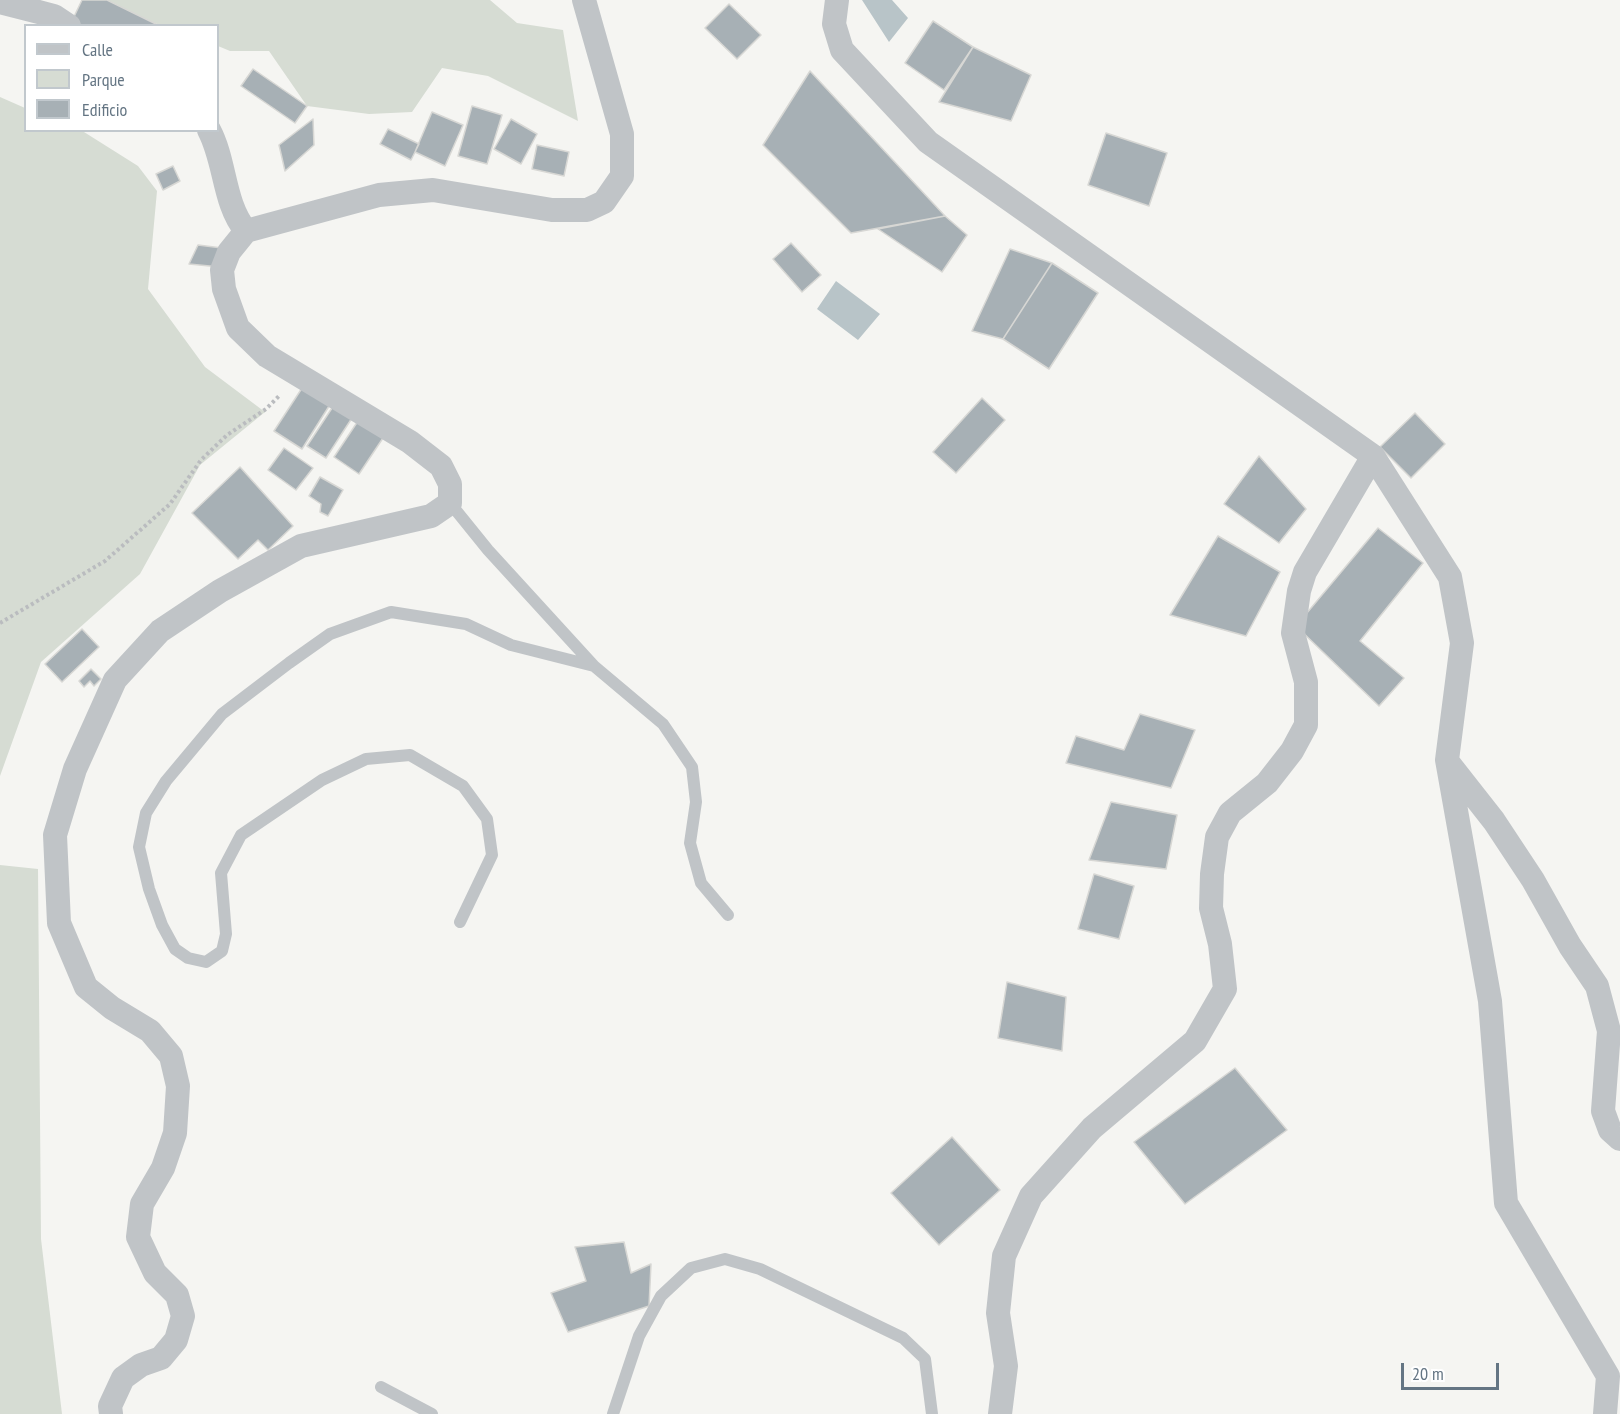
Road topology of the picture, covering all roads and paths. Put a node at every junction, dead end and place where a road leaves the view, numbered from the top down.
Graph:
1 (584, 0) edge
2 (837, 0) edge
3 (0, 2) edge
4 (66, 24) edge
5 (210, 132) edge
6 (246, 231) junction
7 (299, 375) junction
8 (1373, 456) junction
9 (450, 503) junction
10 (0, 623) edge
11 (594, 666) junction
12 (1447, 760) junction
13 (728, 915) dead end
14 (460, 922) dead end
15 (1620, 1139) edge
16 (381, 1387) dead end
17 (111, 1414) edge
18 (432, 1414) edge
19 (613, 1414) edge
20 (932, 1414) edge
21 (1000, 1414) edge
22 (1605, 1414) edge

1 - 6 street
2 - 8 street
3 - 4 street
5 - 6 street
6 - 7 street
7 - 9 street
7 - 10 path
8 - 12 street
8 - 21 street
9 - 11 lane
9 - 17 street
11 - 13 lane
11 - 14 lane
12 - 15 street
12 - 22 street
16 - 18 lane
19 - 20 lane

